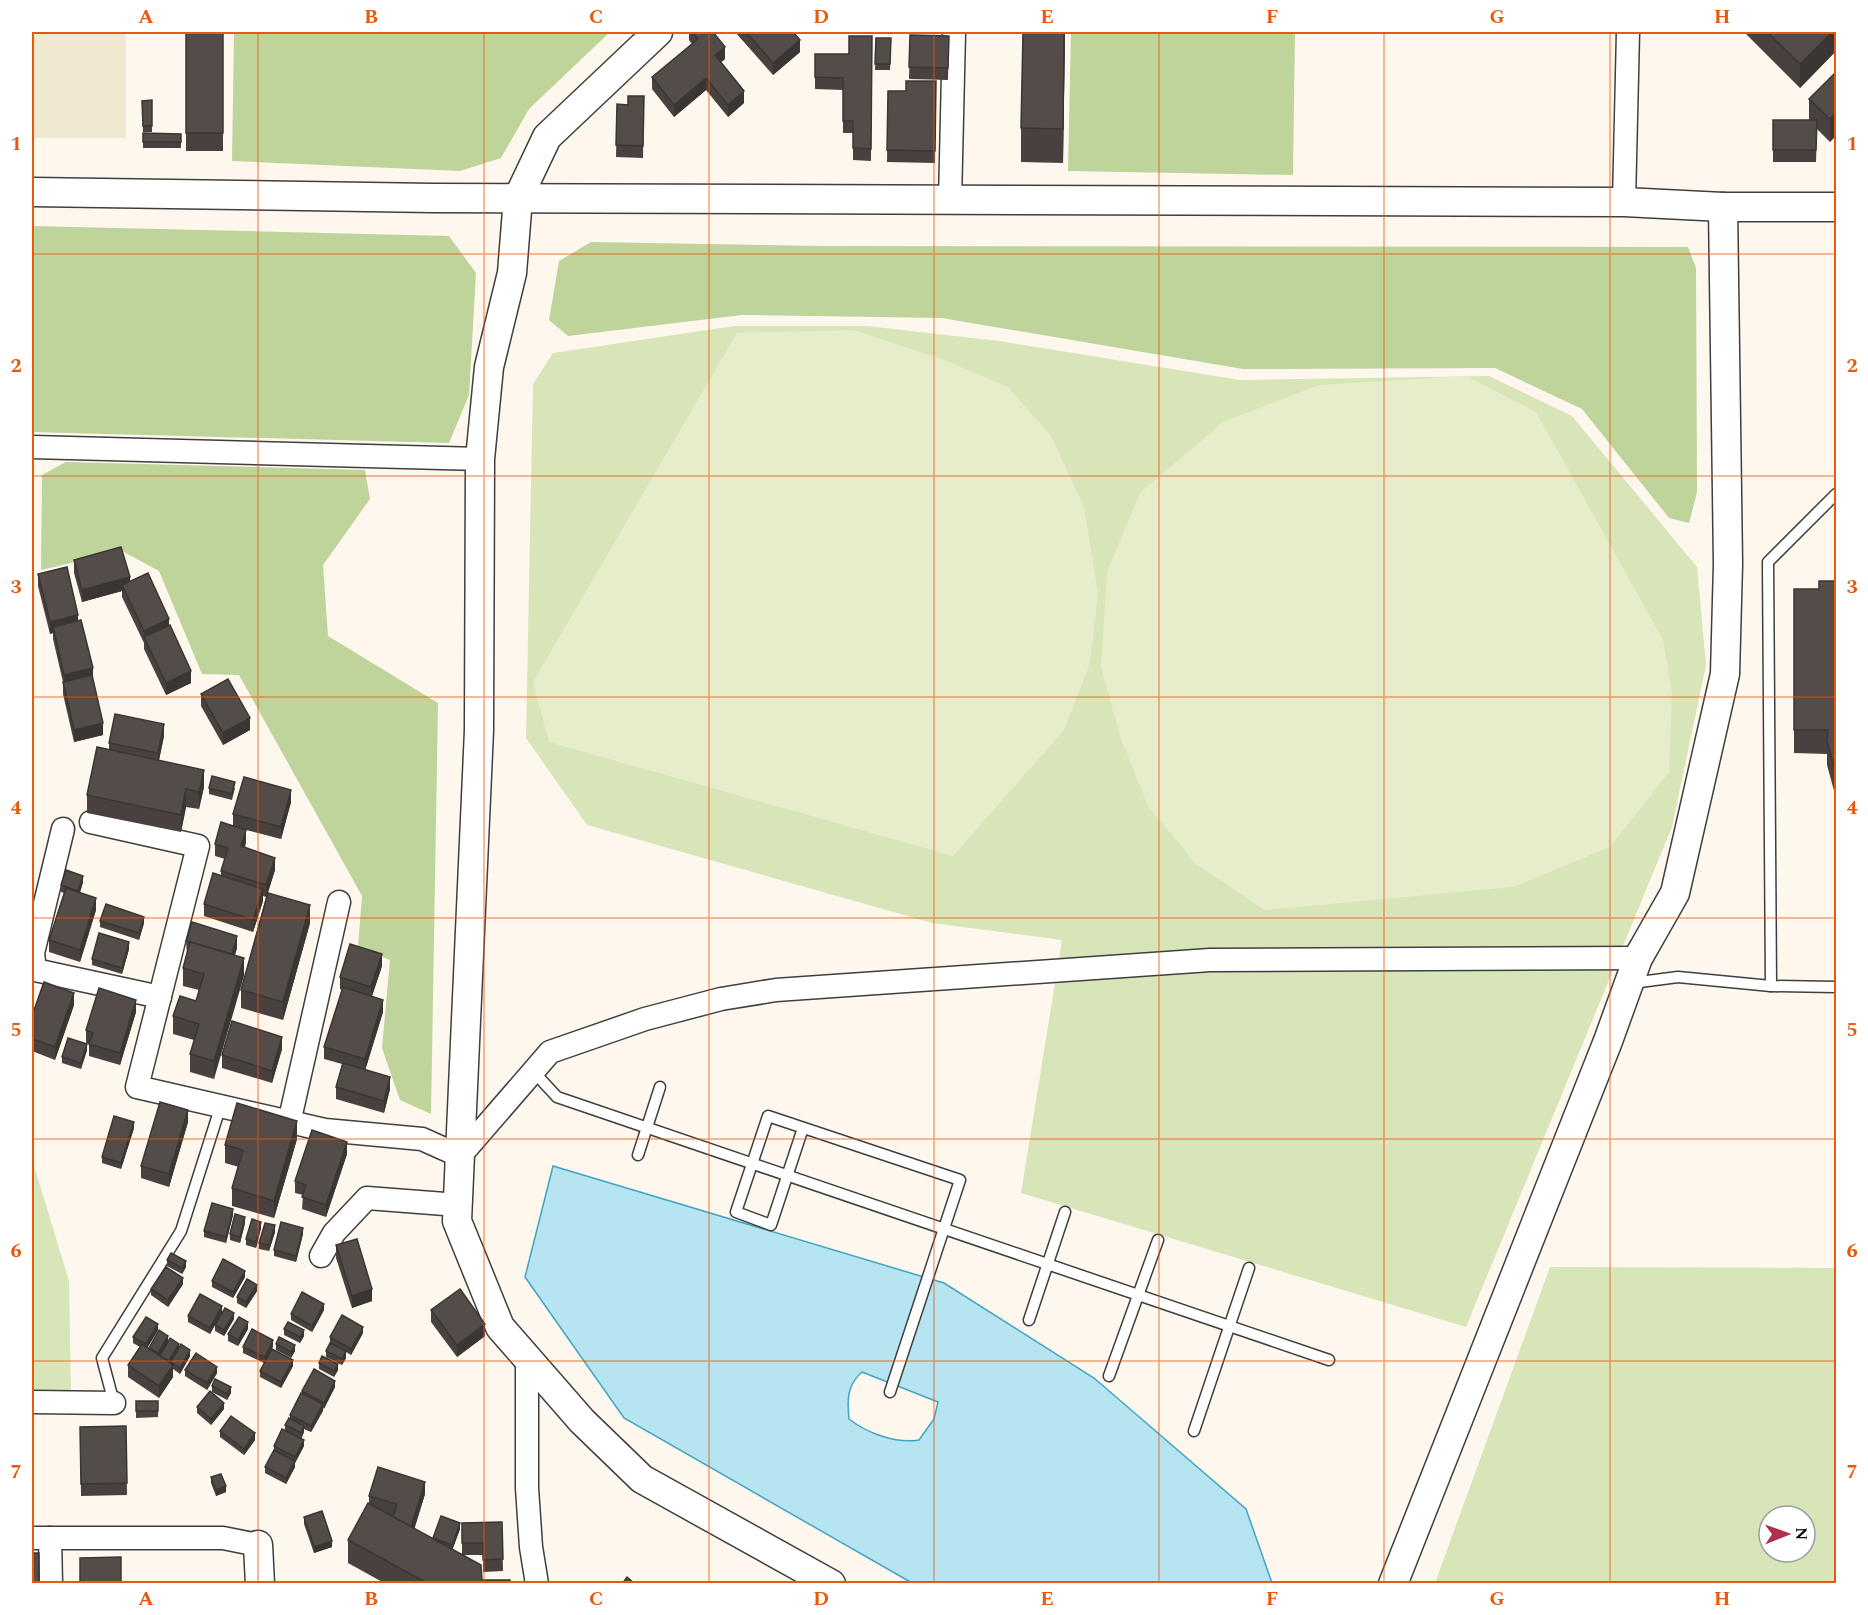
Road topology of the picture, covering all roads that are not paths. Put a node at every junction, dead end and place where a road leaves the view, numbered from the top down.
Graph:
1 (658, 32) edge
2 (954, 32) edge
3 (1628, 32) edge
4 (32, 192) edge
5 (519, 198) junction
6 (950, 201) junction
7 (1624, 202) junction
8 (1723, 207) junction
9 (1836, 207) edge
10 (32, 447) edge
11 (480, 459) junction
12 (1836, 494) edge
13 (92, 822) dead end
14 (63, 829) dead end
15 (339, 902) dead end
16 (1633, 971) junction
17 (1771, 986) junction
18 (1836, 987) edge
19 (160, 997) junction
20 (533, 1071) junction
21 (660, 1087) dead end
22 (221, 1105) junction
23 (289, 1123) junction
24 (647, 1127) junction
25 (803, 1128) junction
26 (638, 1155) dead end
27 (460, 1156) junction
28 (753, 1163) junction
29 (789, 1175) junction
30 (458, 1205) junction
31 (1065, 1212) dead end
32 (945, 1228) junction
33 (1158, 1240) dead end
34 (321, 1256) dead end
35 (1047, 1262) junction
36 (1249, 1268) dead end
37 (1139, 1294) junction
38 (1029, 1320) dead end
39 (1229, 1325) junction
40 (527, 1355) junction
41 (1329, 1360) dead end
42 (1109, 1376) dead end
43 (890, 1392) dead end
44 (32, 1402) edge
45 (114, 1403) joint
46 (1194, 1431) dead end
47 (41, 1538) edge
48 (258, 1545) joint
49 (51, 1584) edge
50 (260, 1584) edge
51 (537, 1584) edge
52 (831, 1584) edge
53 (1393, 1584) edge

1 - 5 street
2 - 6 street
3 - 7 street
4 - 5 street
5 - 6 street
5 - 11 street
6 - 7 street
7 - 8 street
8 - 9 street
8 - 16 street
10 - 11 street
11 - 27 street
12 - 17 lane
13 - 19 street
14 - 19 street
15 - 23 street
16 - 17 lane
16 - 20 street
16 - 53 street
17 - 18 lane
19 - 22 street
20 - 24 lane
20 - 27 street
21 - 24 lane
22 - 23 street
22 - 45 lane
23 - 27 street
24 - 26 lane
24 - 28 lane
25 - 28 lane
25 - 29 lane
25 - 32 lane
27 - 30 street
28 - 29 lane
28 - 29 lane
29 - 32 lane
30 - 34 street
30 - 40 street
31 - 35 lane
32 - 35 lane
32 - 43 lane
33 - 37 lane
35 - 37 lane
35 - 38 lane
36 - 39 lane
37 - 39 lane
37 - 42 lane
39 - 41 lane
39 - 46 lane
40 - 51 street
40 - 52 street
44 - 45 street
47 - 48 street
47 - 49 street
48 - 50 street

